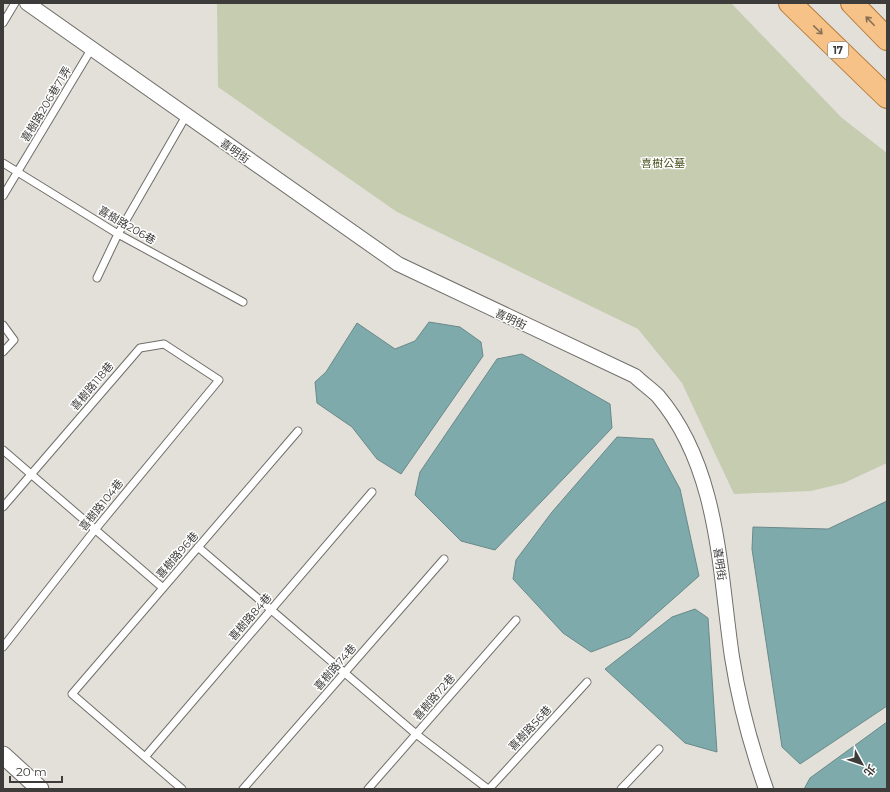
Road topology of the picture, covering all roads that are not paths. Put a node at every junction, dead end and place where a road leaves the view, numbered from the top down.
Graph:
1 (15, 3) edge
2 (28, 3) edge
3 (790, 3) edge
4 (852, 3) edge
5 (3, 23) edge
6 (887, 39) edge
7 (92, 48) junction
8 (887, 97) edge
9 (186, 116) junction
10 (3, 163) edge
11 (18, 171) junction
12 (3, 196) edge
13 (118, 234) junction
14 (97, 278) dead end
15 (243, 302) dead end
16 (3, 325) edge
17 (3, 352) edge
18 (219, 380) joint
19 (298, 431) dead end
20 (3, 450) edge
21 (32, 475) junction
22 (372, 492) dead end
23 (3, 507) edge
24 (94, 531) junction
25 (198, 547) junction
26 (444, 559) dead end
27 (163, 588) junction
28 (271, 610) junction
29 (516, 620) dead end
30 (3, 647) edge
31 (344, 673) junction
32 (587, 682) dead end
33 (416, 734) junction
34 (659, 749) dead end
35 (3, 755) edge
36 (145, 757) junction
37 (40, 789) edge
38 (182, 789) edge
39 (242, 789) edge
40 (368, 789) edge
41 (489, 789) edge
42 (622, 789) edge
43 (766, 789) edge

1 - 5 lane
2 - 7 street, 喜明街
3 -> 8 main road, 17
6 -> 4 main road
7 - 9 street, 喜明街
7 - 11 lane, 喜樹路206巷71弄
9 - 13 lane
9 - 43 street, 喜明街
10 - 11 lane, 喜樹路206巷
11 - 12 lane, 喜樹路206巷71弄
11 - 13 lane, 喜樹路206巷
13 - 14 lane
13 - 15 lane, 喜樹路206巷
16 - 17 lane
18 - 21 lane, 喜樹路118巷
18 - 24 lane, 喜樹路104巷
19 - 25 lane, 喜樹路96巷
20 - 21 lane
21 - 23 lane, 喜樹路118巷
21 - 24 lane
22 - 28 lane, 喜樹路84巷
24 - 27 lane
24 - 30 lane, 喜樹路104巷
25 - 27 lane, 喜樹路96巷
25 - 28 lane
26 - 31 lane, 喜樹路74巷
27 - 36 lane, 喜樹路96巷
28 - 31 lane
28 - 36 lane, 喜樹路84巷
29 - 33 lane, 喜樹路72巷
31 - 33 lane
31 - 39 lane, 喜樹路74巷
32 - 41 lane, 喜樹路56巷
33 - 40 lane, 喜樹路72巷
33 - 41 lane
34 - 42 lane
35 - 37 street
36 - 38 lane

